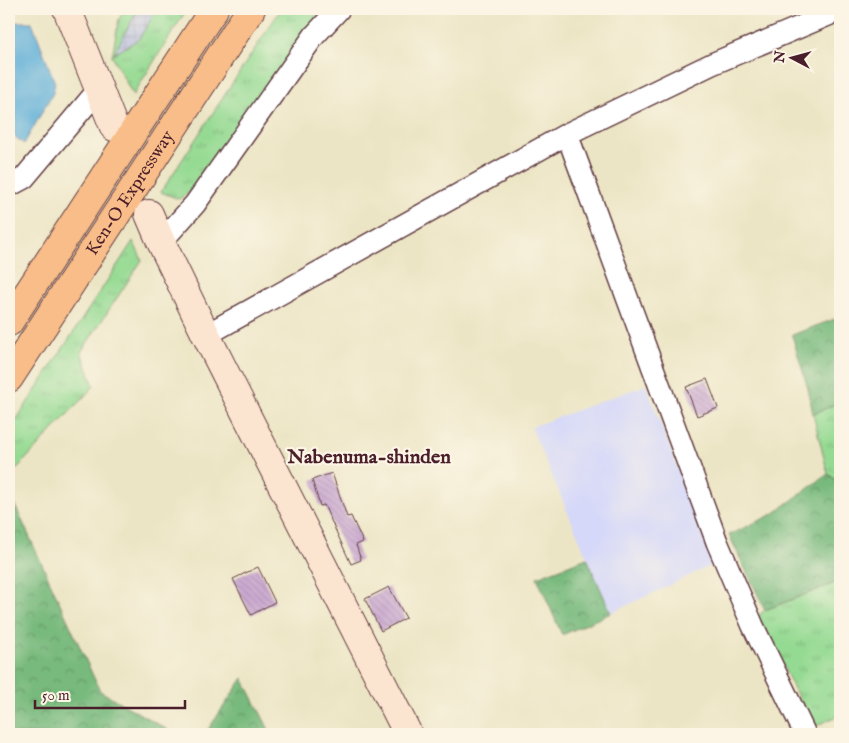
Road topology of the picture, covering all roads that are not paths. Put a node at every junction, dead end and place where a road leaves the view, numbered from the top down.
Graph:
1 (67, 9) edge
2 (214, 9) edge
3 (251, 9) edge
4 (338, 9) edge
5 (840, 10) edge
6 (99, 89) junction
7 (114, 127) dead end
8 (567, 134) junction
9 (9, 186) edge
10 (149, 214) dead end
11 (161, 242) junction
12 (9, 322) edge
13 (206, 335) junction
14 (9, 378) edge
15 (408, 734) edge
16 (805, 734) edge

1 - 6 street
2 - 12 highway, Ken-O Expressway
3 - 14 highway, Ken-O Expressway
4 - 11 street
5 - 8 street
6 - 7 street
6 - 9 street
8 - 13 street
8 - 16 street
10 - 11 street
11 - 13 street
13 - 15 street

